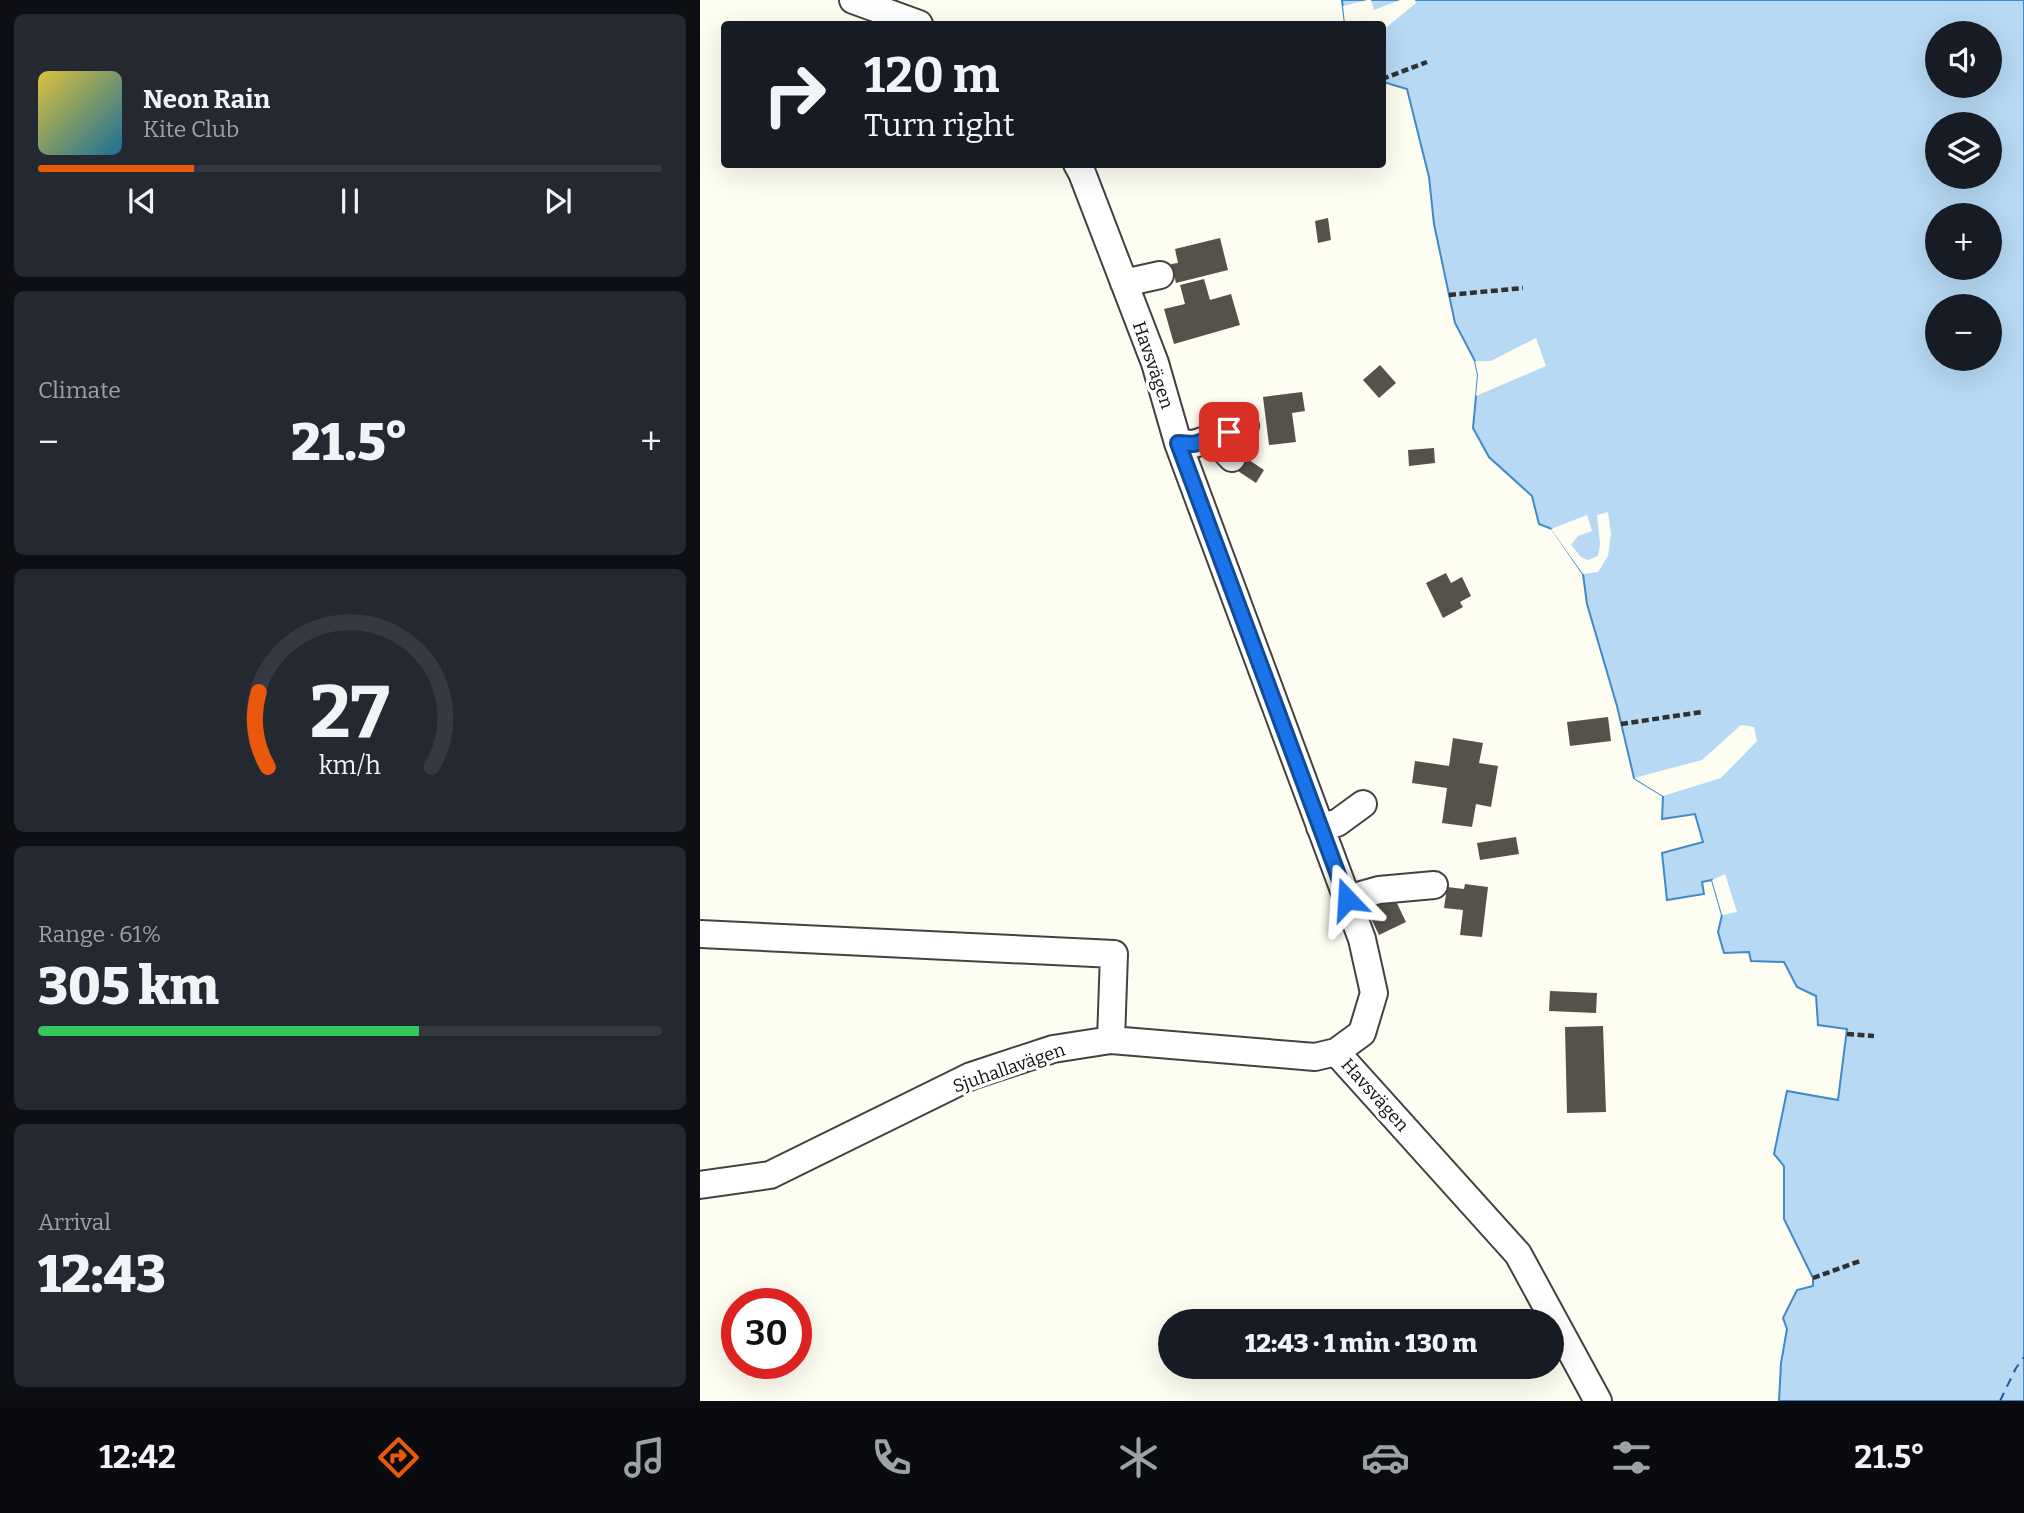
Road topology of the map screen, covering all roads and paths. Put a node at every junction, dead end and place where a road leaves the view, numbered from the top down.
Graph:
1 (853, 0) edge
2 (911, 21) edge
3 (1427, 62) dead end
4 (1386, 77) edge
5 (1079, 168) edge
6 (1160, 275) dead end
7 (1124, 283) junction
8 (1523, 288) dead end
9 (1449, 295) dead end
10 (1245, 426) dead end
11 (1212, 438) junction
12 (1178, 443) junction
13 (1232, 458) dead end
14 (1702, 712) dead end
15 (1621, 724) dead end
16 (1363, 804) dead end
17 (1320, 827) junction
18 (1434, 885) dead end
19 (1347, 899) junction
20 (700, 934) edge
21 (1847, 1034) dead end
22 (1874, 1036) dead end
23 (1111, 1040) junction
24 (1336, 1052) junction
25 (700, 1185) edge
26 (1860, 1261) dead end
27 (1813, 1278) dead end
28 (1598, 1401) edge

1 - 2 street
3 - 4 path
5 - 7 street, Havsvägen
6 - 7 street
7 - 12 street, Havsvägen
8 - 9 path
10 - 11 street
11 - 12 street
11 - 13 street
12 - 17 street, Havsvägen
14 - 15 path
16 - 17 street
17 - 19 street, Havsvägen
18 - 19 street
19 - 24 street, Havsvägen
20 - 23 street
21 - 22 path
23 - 24 street, Sjuhallavägen
23 - 25 street, Sjuhallavägen
24 - 28 street, Havsvägen
26 - 27 path

